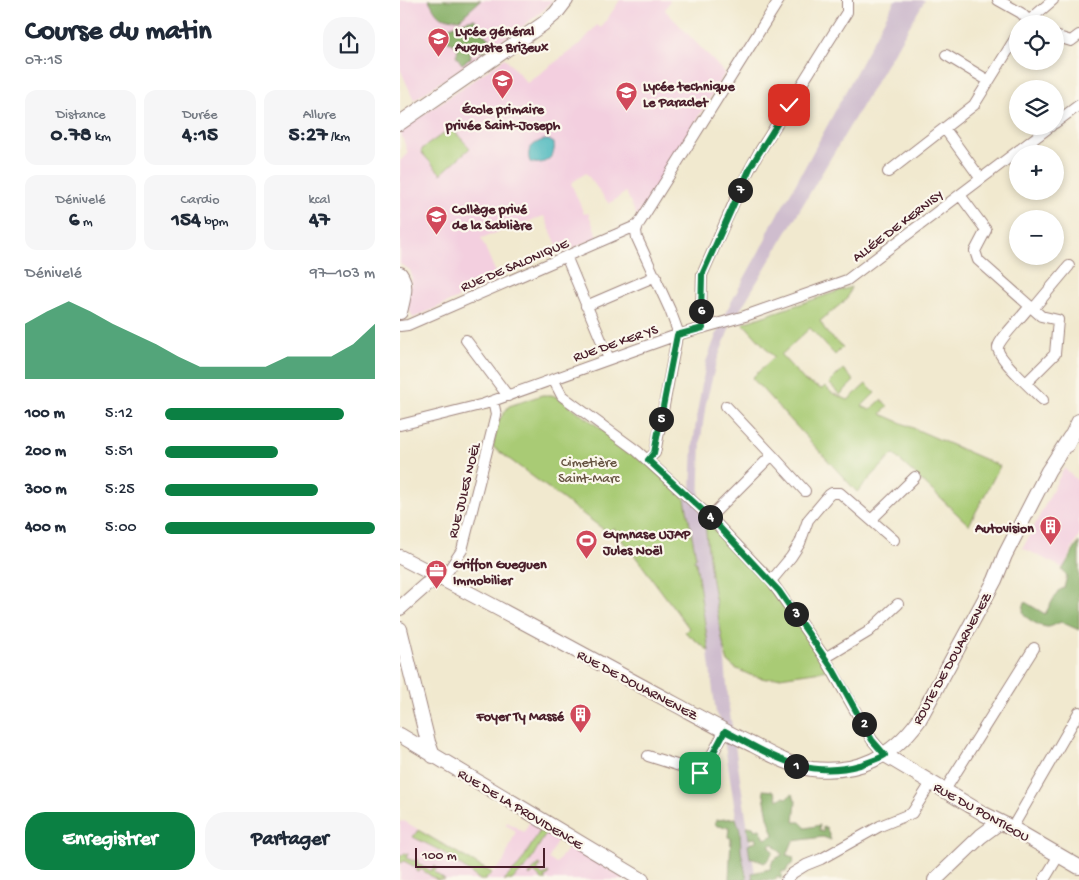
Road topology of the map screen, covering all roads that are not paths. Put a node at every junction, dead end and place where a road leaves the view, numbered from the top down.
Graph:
1 (566, 0) edge
2 (778, 0) edge
3 (847, 0) edge
4 (998, 0) edge
5 (1053, 0) edge
6 (1023, 15) edge
7 (1036, 15) edge
8 (1079, 35) edge
9 (1064, 39) edge
10 (1009, 49) edge
11 (946, 55) dead end
12 (990, 81) junction
13 (1079, 105) edge
14 (1064, 116) edge
15 (400, 123) edge
16 (945, 129) junction
17 (1039, 135) edge
18 (888, 172) dead end
19 (981, 179) junction
20 (960, 195) junction
21 (638, 225) junction
22 (566, 256) junction
23 (1069, 266) dead end
24 (400, 274) edge
25 (656, 276) junction
26 (586, 306) junction
27 (1031, 308) junction
28 (400, 312) edge
29 (745, 316) joint
30 (400, 326) edge
31 (703, 328) junction
32 (677, 335) junction
33 (466, 340) dead end
34 (609, 359) junction
35 (553, 379) junction
36 (1026, 383) junction
37 (508, 396) junction
38 (1043, 400) dead end
39 (494, 401) junction
40 (726, 406) dead end
41 (1079, 420) edge
42 (400, 424) edge
43 (772, 455) junction
44 (648, 460) junction
45 (915, 477) dead end
46 (805, 491) dead end
47 (710, 517) junction
48 (871, 520) junction
49 (894, 540) dead end
50 (400, 557) edge
51 (440, 578) junction
52 (771, 581) junction
53 (898, 604) dead end
54 (400, 608) edge
55 (400, 629) edge
56 (1034, 648) dead end
57 (825, 658) junction
58 (1079, 712) edge
59 (725, 731) junction
60 (400, 735) edge
61 (885, 755) junction
62 (433, 756) junction
63 (648, 756) dead end
64 (931, 783) junction
65 (945, 790) junction
66 (984, 814) junction
67 (1006, 825) junction
68 (981, 836) junction
69 (1059, 855) junction
70 (1079, 867) edge
71 (642, 880) edge
72 (786, 880) edge
73 (935, 880) edge
74 (1044, 880) edge

1 - 15 main road
2 - 21 street
3 - 31 street
4 - 6 street
5 - 7 street
8 - 9 street
10 - 12 street
11 - 12 street
12 - 16 street
13 - 14 street
16 - 18 street
16 - 19 street
17 - 19 street, ALLÉE DE KERNISY
19 - 20 street, ALLÉE DE KERNISY
20 - 27 street
20 - 29 street, ALLÉE DE KERNISY
21 - 22 street, RUE DE SALONIQUE
21 - 25 street
22 - 26 street
22 - 30 street, RUE DE SALONIQUE
23 - 27 street
24 - 28 main road
25 - 26 street
25 - 32 street
26 - 34 street
27 - 36 street
27 - 36 street
29 - 31 street, RUE DE KER YS
31 - 32 street, RUE DE KER YS
32 - 34 street, RUE DE KER YS
32 - 44 street
33 - 37 street
34 - 35 street, RUE DE KER YS
35 - 37 street, RUE DE KER YS
35 - 44 street
36 - 38 street
37 - 39 street, RUE DE KER YS
39 - 42 street, RUE DE KER YS
39 - 51 street, RUE JULES NOËL
40 - 43 street
41 - 61 main road, ROUTE DE DOUARNENEZ
43 - 46 street
43 - 47 street
44 - 47 street
45 - 48 street
47 - 52 street
48 - 49 street
48 - 52 street
50 - 51 main road, RUE DE DOUARNENEZ
51 - 54 main road
51 - 59 main road, RUE DE DOUARNENEZ
52 - 57 street
53 - 57 street
55 - 62 main road
56 - 65 street
57 - 61 street
58 - 67 street
59 - 61 main road, RUE DE DOUARNENEZ
59 - 63 street
60 - 62 main road, RUE DE LA PROVIDENCE
61 - 64 main road, RUE DU PONTIGOU
62 - 71 main road, RUE DE LA PROVIDENCE
64 - 65 main road, RUE DU PONTIGOU
64 - 72 street
65 - 66 main road, RUE DU PONTIGOU
66 - 67 main road, RUE DU PONTIGOU
66 - 68 main road
67 - 68 main road
67 - 69 main road, RUE DU PONTIGOU
68 - 73 main road
69 - 70 main road, RUE DU PONTIGOU
69 - 74 street

